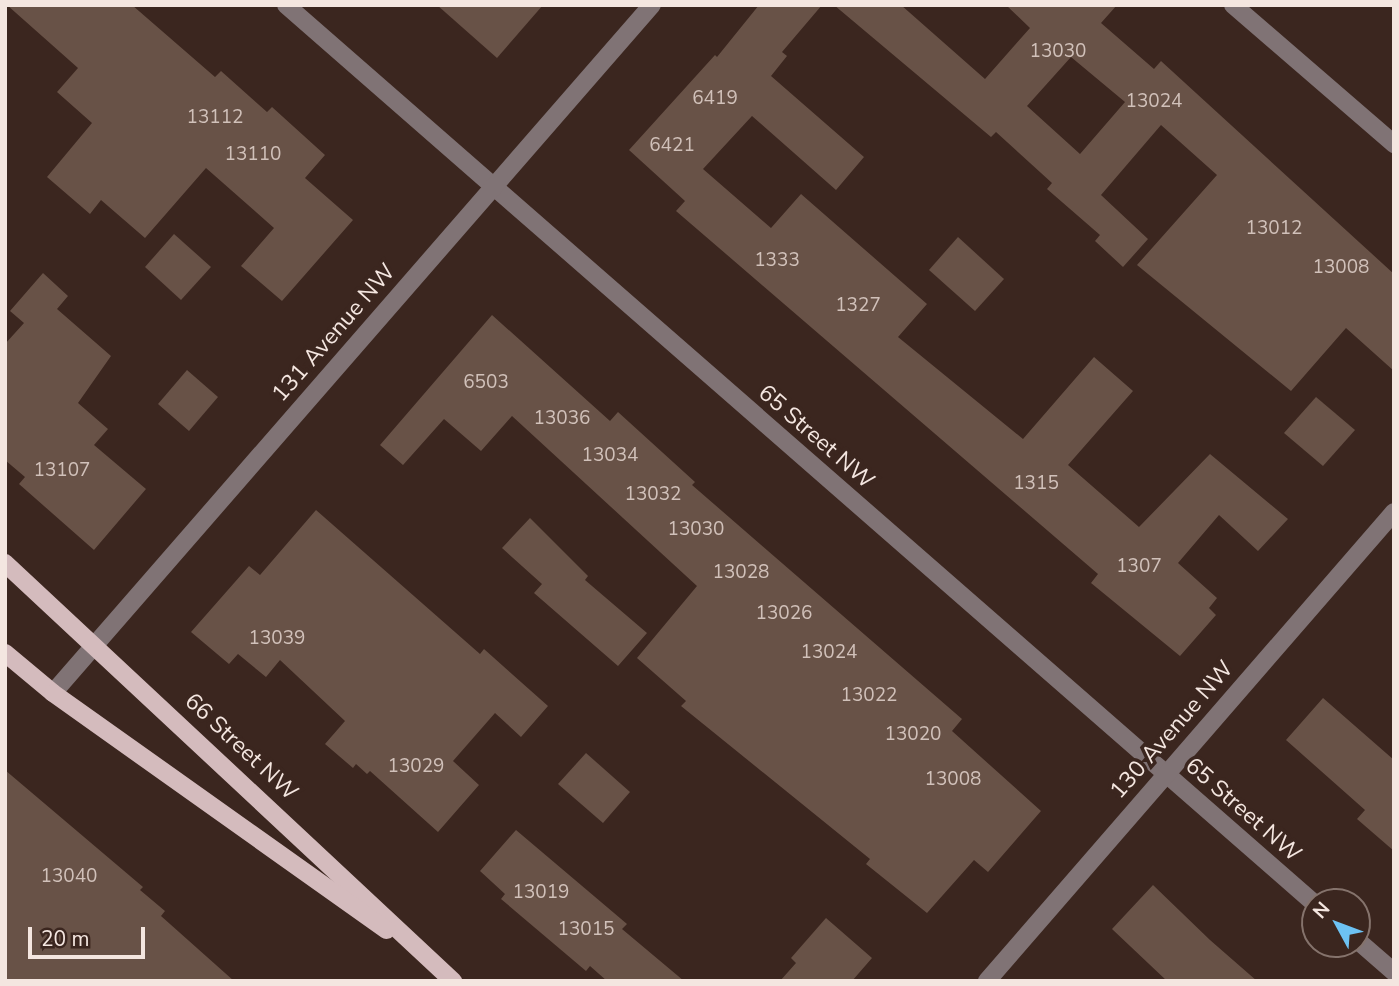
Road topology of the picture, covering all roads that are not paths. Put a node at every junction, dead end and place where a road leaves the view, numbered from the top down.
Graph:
1 (286, 5) edge
2 (652, 5) edge
3 (1233, 5) edge
4 (1394, 144) edge
5 (494, 187) junction
6 (1394, 512) edge
7 (5, 563) edge
8 (96, 643) junction
9 (5, 653) edge
10 (53, 693) junction
11 (1166, 775) junction
12 (1301, 892) edge
13 (1371, 952) edge
14 (1394, 972) edge
15 (447, 975) edge
16 (986, 981) edge

1 - 5 street, 65 Street NW
2 - 5 street, 131 Avenue NW
3 - 4 street
5 - 8 street, 131 Avenue NW
5 - 11 street, 65 Street NW
6 - 11 street, 130 Avenue NW
7 - 8 main road, 66 Street NW
8 - 10 street, 131 Avenue NW
8 - 15 main road, 66 Street NW
9 - 10 main road, 66 Street NW
10 - 15 main road, 66 Street NW
11 - 12 street, 65 Street NW
11 - 16 street, 130 Avenue NW
13 - 14 street

